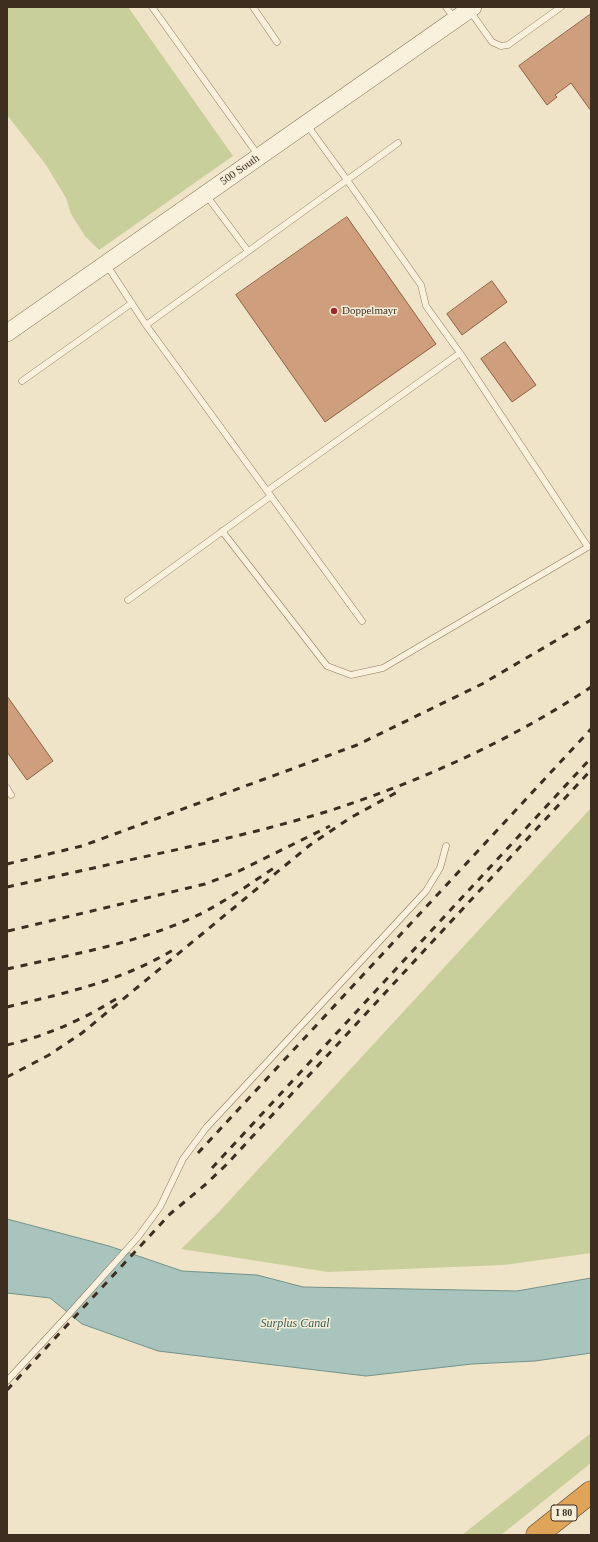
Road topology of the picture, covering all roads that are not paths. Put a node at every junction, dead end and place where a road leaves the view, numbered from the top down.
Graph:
1 (152, 7) edge
2 (253, 7) edge
3 (561, 7) edge
4 (471, 8) edge
5 (450, 13) edge
6 (277, 42) dead end
7 (306, 124) junction
8 (398, 143) dead end
9 (259, 156) junction
10 (347, 180) junction
11 (206, 194) junction
12 (248, 251) junction
13 (106, 264) junction
14 (132, 303) junction
15 (146, 325) junction
16 (7, 333) edge
17 (460, 353) junction
18 (22, 381) dead end
19 (269, 493) junction
20 (222, 532) junction
21 (128, 600) dead end
22 (362, 620) dead end
23 (7, 788) edge
24 (11, 795) dead end
25 (446, 846) dead end
26 (7, 1381) edge
27 (591, 1492) edge
28 (537, 1535) edge

1 - 9 lane
2 - 6 lane
3 - 4 lane
4 - 5 street, 500 South
5 - 7 street, 500 South
7 - 9 street, 500 South
7 - 10 lane
8 - 10 lane
9 - 11 street, 500 South
10 - 12 lane
10 - 17 lane
11 - 12 lane
11 - 13 street, 500 South
12 - 15 lane
13 - 14 lane
13 - 16 street, 500 South
14 - 15 lane
14 - 18 lane
15 - 19 lane
17 - 19 lane
17 - 20 lane
19 - 20 lane
19 - 22 lane
20 - 21 lane
23 - 24 lane
25 - 26 lane
27 - 28 highway, I 80

